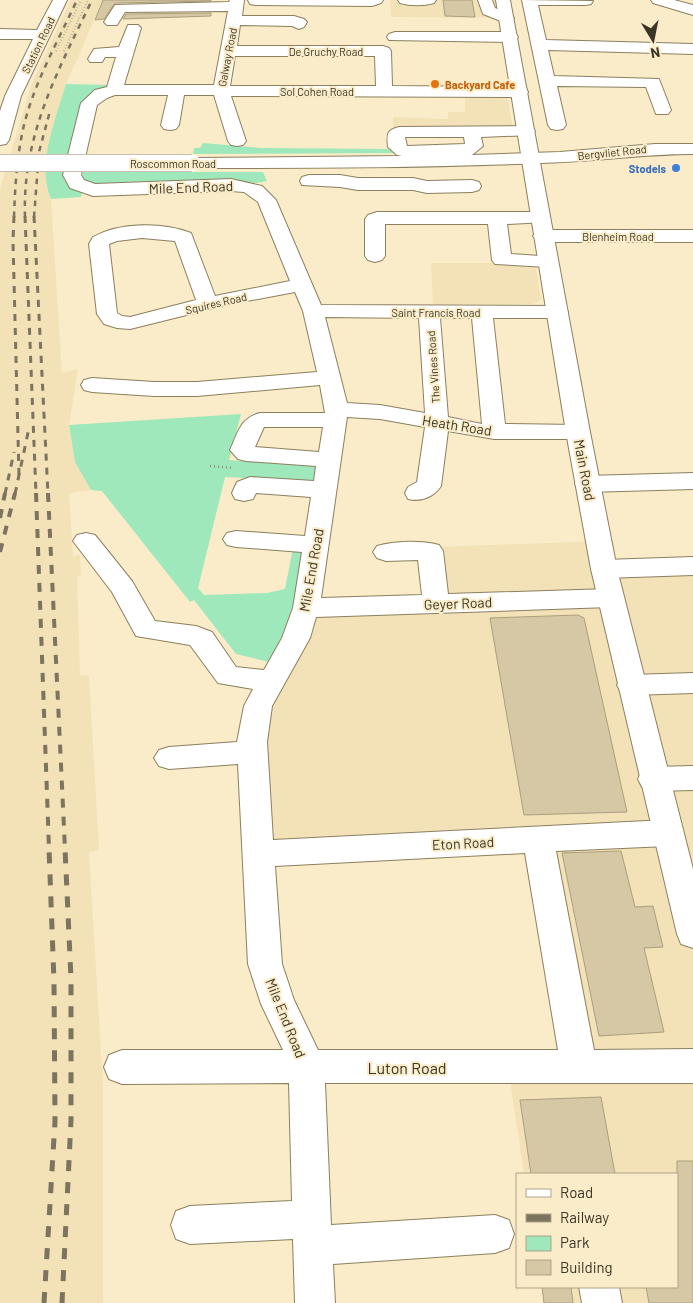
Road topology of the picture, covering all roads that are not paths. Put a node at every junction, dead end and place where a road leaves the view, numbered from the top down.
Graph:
1 (60, 0) edge
2 (255, 0) edge
3 (376, 0) edge
4 (404, 0) edge
5 (429, 0) edge
6 (486, 0) edge
7 (503, 0) edge
8 (529, 0) edge
9 (658, 0) edge
10 (586, 1) edge
11 (236, 9) edge
12 (693, 10) edge
13 (112, 22) dead end
14 (299, 24) dead end
15 (133, 28) dead end
16 (508, 29) junction
17 (0, 34) edge
18 (276, 34) dead end
19 (43, 35) junction
20 (395, 37) dead end
21 (537, 37) junction
22 (693, 49) edge
23 (229, 51) junction
24 (126, 52) junction
25 (383, 52) junction
26 (466, 52) dead end
27 (96, 59) dead end
28 (291, 62) junction
29 (547, 81) junction
30 (8, 89) edge
31 (114, 90) junction
32 (177, 91) junction
33 (221, 91) junction
34 (300, 91) junction
35 (384, 91) junction
36 (520, 92) junction
37 (662, 110) dead end
38 (170, 125) dead end
39 (557, 125) dead end
40 (526, 131) junction
41 (472, 132) dead end
42 (0, 140) edge
43 (237, 141) dead end
44 (693, 149) edge
45 (531, 162) junction
46 (0, 163) edge
47 (272, 184) junction
48 (472, 186) dead end
49 (496, 218) junction
50 (541, 227) junction
51 (693, 236) edge
52 (375, 256) dead end
53 (548, 261) junction
54 (302, 285) junction
55 (208, 304) junction
56 (434, 304) junction
57 (313, 311) junction
58 (488, 312) junction
59 (558, 312) junction
60 (330, 377) junction
61 (92, 385) dead end
62 (336, 414) junction
63 (437, 423) junction
64 (494, 432) junction
65 (578, 432) junction
66 (329, 460) junction
67 (693, 481) edge
68 (588, 484) junction
69 (324, 490) junction
70 (417, 493) dead end
71 (244, 494) dead end
72 (236, 539) dead end
73 (86, 541) dead end
74 (316, 545) junction
75 (386, 552) dead end
76 (693, 566) edge
77 (604, 569) junction
78 (610, 598) junction
79 (436, 604) junction
80 (306, 608) junction
81 (271, 681) junction
82 (693, 683) edge
83 (631, 685) junction
84 (252, 752) junction
85 (169, 758) dead end
86 (693, 778) edge
87 (654, 779) junction
88 (667, 833) junction
89 (538, 840) junction
90 (258, 854) junction
91 (686, 880) edge
92 (693, 934) edge
93 (122, 1066) dead end
94 (580, 1066) junction
95 (693, 1066) edge
96 (306, 1067) junction
97 (190, 1226) dead end
98 (312, 1232) junction
99 (495, 1234) dead end
100 (599, 1288) edge
101 (315, 1303) edge
102 (602, 1303) edge

1 - 19 street, Station Road
2 - 3 street
4 - 5 street
6 - 16 street
7 - 16 street, Main Road
8 - 10 street
8 - 21 street
9 - 12 street
11 - 13 street
11 - 14 street
11 - 23 street, Galway Road
15 - 24 street
16 - 20 street
16 - 21 street
16 - 36 street, Main Road
17 - 19 street
18 - 28 street
19 - 30 street, Station Road
21 - 22 street
21 - 29 street
23 - 28 street, De Gruchy Road
23 - 33 street, Galway Road
24 - 27 street
24 - 31 street
25 - 26 street
25 - 28 street, De Gruchy Road
25 - 35 street, De Gruchy Road
28 - 34 street
29 - 37 street
29 - 39 street
30 - 42 street, Station Road
31 - 32 street, Sol Cohen Road
31 - 47 street, Mile End Road
32 - 33 street, Sol Cohen Road
32 - 38 street
33 - 34 street, Sol Cohen Road
33 - 43 street, Galway Road
34 - 35 street, Sol Cohen Road
35 - 36 street, Sol Cohen Road
36 - 40 street, Main Road
40 - 41 street
40 - 45 street, Main Road
44 - 45 street, Bergvliet Road
45 - 46 street, Roscommon Road, bridge
45 - 50 street, Main Road
47 - 48 street
47 - 54 street, Mile End Road
49 - 50 street, Blenheim Road
49 - 52 street, Blenheim Road
49 - 53 street
50 - 51 street, Blenheim Road
50 - 53 street, Main Road
53 - 59 street, Main Road
54 - 55 street, Squires Road
54 - 57 street, Mile End Road
55 - 55 street, Squires Road
56 - 57 street, Saint Francis Road
56 - 58 street, Saint Francis Road
56 - 63 street, The Vines Road
57 - 60 street, Mile End Road
58 - 59 street, Saint Francis Road
58 - 64 street
59 - 65 street, Main Road
60 - 61 street
60 - 62 street, Mile End Road
62 - 63 street, Heath Road
62 - 66 street, Mile End Road
62 - 66 street, Heath Road
63 - 64 street, Heath Road
63 - 70 street, The Vines Road
64 - 65 street, Heath Road
65 - 68 street, Main Road
66 - 69 street, Mile End Road
67 - 68 street
68 - 77 street, Main Road
69 - 71 street
69 - 74 street, Mile End Road
72 - 74 street
73 - 81 street
74 - 80 street, Mile End Road
75 - 79 street
76 - 77 street
77 - 78 street, Main Road
78 - 79 street, Geyer Road
78 - 83 street, Main Road
79 - 80 street, Geyer Road
80 - 81 street, Mile End Road
81 - 84 street, Mile End Road
82 - 83 street
83 - 87 street, Main Road
84 - 85 street
84 - 90 street, Mile End Road
86 - 87 street
87 - 88 street, Main Road
88 - 89 street, Eton Road
88 - 91 street, Main Road
89 - 90 street, Eton Road
89 - 94 street
90 - 96 street, Mile End Road
91 - 92 street, Main Road
93 - 96 street, Luton Road
94 - 95 street, Luton Road
94 - 96 street, Luton Road
96 - 98 street, Mile End Road
97 - 98 street
98 - 99 street
98 - 101 street, Mile End Road
100 - 102 street

